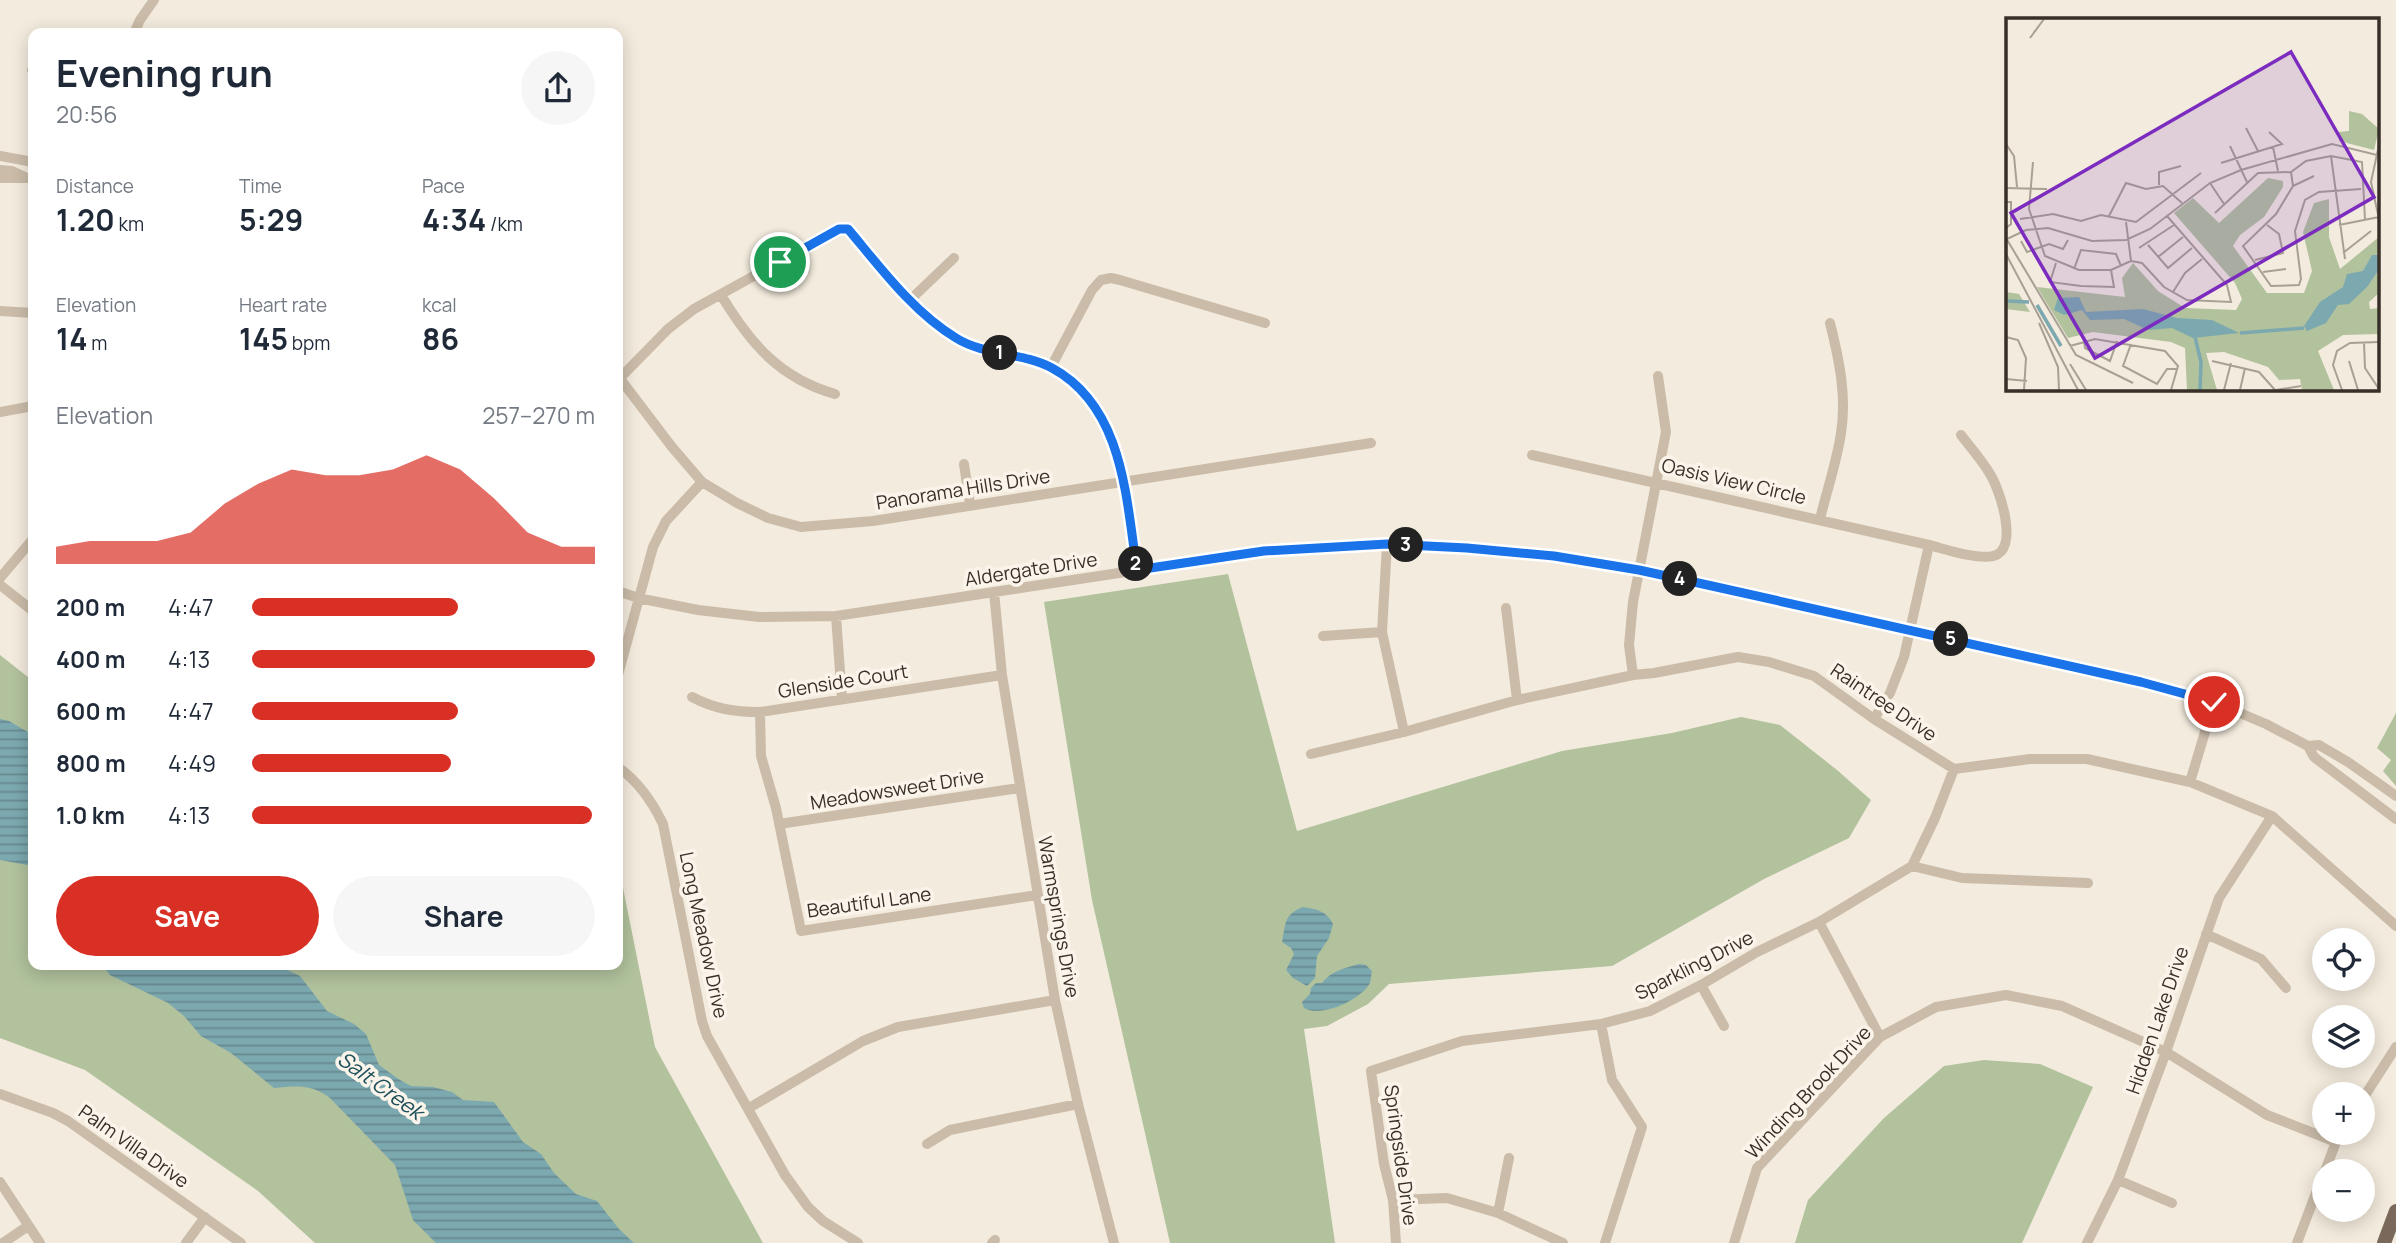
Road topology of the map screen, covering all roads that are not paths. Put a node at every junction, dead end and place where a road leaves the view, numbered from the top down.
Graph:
1 (154, 0) edge
2 (136, 28) edge
3 (0, 156) edge
4 (28, 161) edge
5 (0, 170) edge
6 (0, 178) edge
7 (28, 178) edge
8 (28, 178) edge
9 (954, 258) dead end
10 (721, 295) junction
11 (910, 300) junction
12 (0, 311) edge
13 (28, 313) edge
14 (1265, 323) dead end
15 (1830, 323) dead end
16 (1051, 367) junction
17 (623, 373) edge
18 (1657, 376) dead end
19 (623, 382) edge
20 (835, 394) dead end
21 (28, 407) edge
22 (0, 412) edge
23 (1961, 435) dead end
24 (1371, 443) dead end
25 (1532, 454) dead end
26 (964, 464) dead end
27 (702, 482) junction
28 (1656, 482) junction
29 (1123, 483) junction
30 (970, 505) junction
31 (1819, 519) junction
32 (1387, 544) junction
33 (28, 545) edge
34 (1929, 545) junction
35 (1137, 570) junction
36 (1639, 570) junction
37 (0, 578) edge
38 (0, 585) edge
39 (994, 592) junction
40 (623, 593) edge
41 (638, 598) junction
42 (28, 607) edge
43 (1506, 608) dead end
44 (836, 616) junction
45 (1909, 629) junction
46 (1382, 632) junction
47 (1323, 636) dead end
48 (623, 656) edge
49 (1002, 675) junction
50 (1633, 675) junction
51 (692, 697) dead end
52 (842, 699) junction
53 (1517, 700) junction
54 (2214, 702) junction
55 (760, 712) junction
56 (1874, 719) junction
57 (1404, 732) junction
58 (2308, 746) junction
59 (1311, 754) dead end
60 (1954, 769) junction
61 (623, 771) edge
62 (2190, 782) junction
63 (1019, 788) junction
64 (2396, 796) edge
65 (2272, 816) junction
66 (2396, 819) edge
67 (779, 824) junction
68 (1912, 866) junction
69 (2088, 883) dead end
70 (1037, 895) junction
71 (1819, 922) junction
72 (2396, 926) edge
73 (2206, 934) junction
74 (1701, 985) junction
75 (2286, 988) dead end
76 (1055, 1000) junction
77 (1601, 1024) junction
78 (1724, 1026) dead end
79 (1880, 1037) junction
80 (2396, 1047) edge
81 (2166, 1052) junction
82 (1371, 1071) joint
83 (2374, 1082) edge
84 (0, 1094) edge
85 (1078, 1104) junction
86 (748, 1108) junction
87 (2312, 1129) edge
88 (927, 1144) dead end
89 (1508, 1158) dead end
90 (2118, 1180) junction
91 (0, 1182) edge
92 (1393, 1200) junction
93 (2172, 1203) dead end
94 (2312, 1204) edge
95 (2396, 1211) edge
96 (1498, 1213) junction
97 (205, 1217) junction
98 (34, 1235) edge
99 (3, 1243) edge
100 (23, 1243) edge
101 (186, 1243) edge
102 (241, 1243) edge
103 (858, 1243) edge
104 (1114, 1243) edge
105 (1396, 1243) edge
106 (1563, 1243) edge
107 (1605, 1243) edge
108 (1734, 1243) edge
109 (2088, 1243) edge
110 (2297, 1243) edge
111 (2384, 1243) edge

1 - 2 street
3 - 4 street
5 - 7 street
6 - 8 street
9 - 11 street
10 - 11 street
10 - 17 street
10 - 20 street
11 - 16 street
12 - 13 street
14 - 16 street
15 - 31 street
16 - 29 street
18 - 28 street
19 - 27 street, Panorama Hills Drive
21 - 22 street
23 - 34 street, Oasis View Circle
24 - 29 street, Panorama Hills Drive
25 - 28 street, Oasis View Circle
26 - 30 street
27 - 30 street, Panorama Hills Drive
27 - 41 street
28 - 31 street, Oasis View Circle
28 - 36 street
29 - 30 street, Panorama Hills Drive
29 - 35 street
31 - 34 street, Oasis View Circle
32 - 35 street, Aldergate Drive
32 - 36 street, Aldergate Drive
32 - 46 street
33 - 37 street
34 - 45 street
35 - 39 street, Aldergate Drive
36 - 45 street, Aldergate Drive
36 - 50 street
38 - 42 street
39 - 44 street, Aldergate Drive
39 - 49 street, Warmsprings Drive
40 - 41 street, Aldergate Drive
41 - 44 street, Aldergate Drive
41 - 48 street
43 - 53 street
44 - 52 street
45 - 54 street, Aldergate Drive
45 - 56 street
46 - 47 street
46 - 57 street
49 - 52 street, Glenside Court
49 - 63 street, Warmsprings Drive
50 - 53 street, Raintree Drive
50 - 56 street, Raintree Drive
51 - 55 street, Glenside Court
52 - 55 street, Glenside Court
53 - 57 street, Raintree Drive
54 - 58 street, Aldergate Drive
54 - 62 street
55 - 67 street, Beautiful Lane
56 - 60 street, Raintree Drive
57 - 59 street, Raintree Drive
58 - 64 street, Aldergate Drive
58 - 66 street, Aldergate Drive
60 - 62 street
60 - 68 street
61 - 86 street, Long Meadow Drive
62 - 65 street
63 - 67 street, Meadowsweet Drive
63 - 70 street, Warmsprings Drive
65 - 72 street
65 - 73 street, Hidden Lake Drive
67 - 70 street, Beautiful Lane
68 - 69 street
68 - 71 street, Sparkling Drive
70 - 76 street, Warmsprings Drive
71 - 74 street, Sparkling Drive
71 - 79 street
73 - 75 street
73 - 81 street, Hidden Lake Drive
74 - 77 street, Sparkling Drive
74 - 78 street
76 - 85 street, Warmsprings Drive
76 - 86 street
77 - 82 street, Sparkling Drive
77 - 107 street
79 - 81 street, Winding Brook Drive
79 - 108 street, Winding Brook Drive
80 - 83 street
81 - 87 street, Winding Brook Drive
81 - 90 street, Hidden Lake Drive
82 - 92 street, Springside Drive
84 - 97 street, Palm Villa Drive
85 - 88 street
85 - 104 street, Warmsprings Drive
86 - 103 street, Long Meadow Drive
89 - 96 street
90 - 93 street
90 - 109 street, Hidden Lake Drive
91 - 98 street
92 - 96 street
92 - 105 street, Springside Drive
94 - 110 street
95 - 111 main road
96 - 106 street
97 - 101 street
97 - 102 street, Palm Villa Drive
98 - 99 street
98 - 100 street

